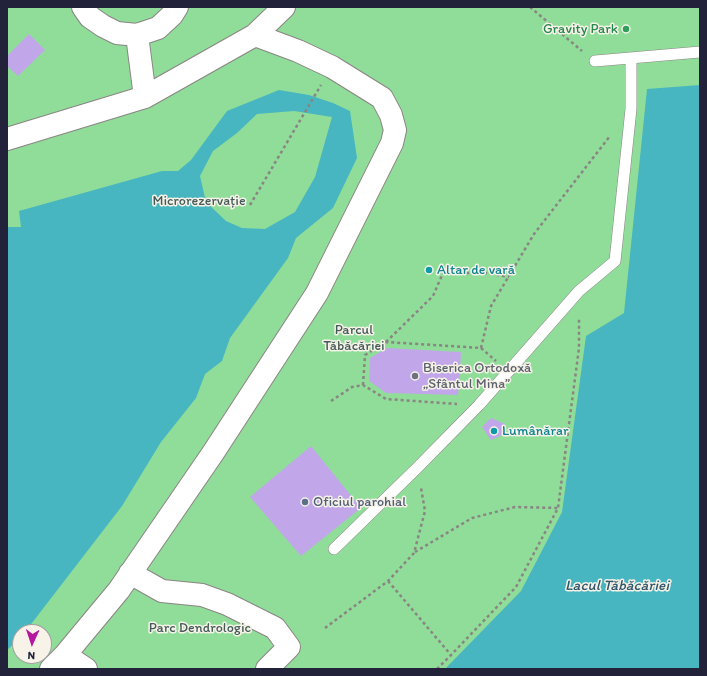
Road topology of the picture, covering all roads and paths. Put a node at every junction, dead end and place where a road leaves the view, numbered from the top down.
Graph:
1 (83, 7) edge
2 (177, 7) edge
3 (284, 7) edge
4 (530, 7) edge
5 (137, 35) junction
6 (255, 35) junction
7 (700, 52) edge
8 (632, 58) junction
9 (595, 62) joint
10 (316, 94) dead end
11 (144, 97) junction
12 (631, 109) junction
13 (7, 140) edge
14 (250, 205) dead end
15 (509, 277) junction
16 (579, 291) junction
17 (386, 342) junction
18 (363, 385) junction
19 (330, 401) dead end
20 (479, 405) junction
21 (417, 468) junction
22 (558, 508) junction
23 (334, 549) dead end
24 (414, 552) junction
25 (130, 573) junction
26 (388, 581) junction
27 (325, 628) dead end
28 (451, 655) junction
29 (58, 662) edge
30 (86, 669) edge
31 (267, 669) edge
32 (437, 669) edge

1 - 5 street
2 - 5 street
3 - 6 street
4 - 9 path
5 - 11 street
6 - 11 street
6 - 25 street
7 - 8 lane
8 - 9 lane
8 - 12 lane
10 - 14 path
11 - 13 street
12 - 15 path
12 - 16 lane
15 - 17 path
15 - 17 path
16 - 20 lane
16 - 22 path
17 - 18 path
18 - 19 path
18 - 20 path
20 - 21 lane
21 - 23 lane
21 - 24 path
22 - 24 path
22 - 28 path
24 - 26 path
25 - 29 street
25 - 31 street
26 - 27 path
26 - 28 path
28 - 32 path
29 - 30 street

